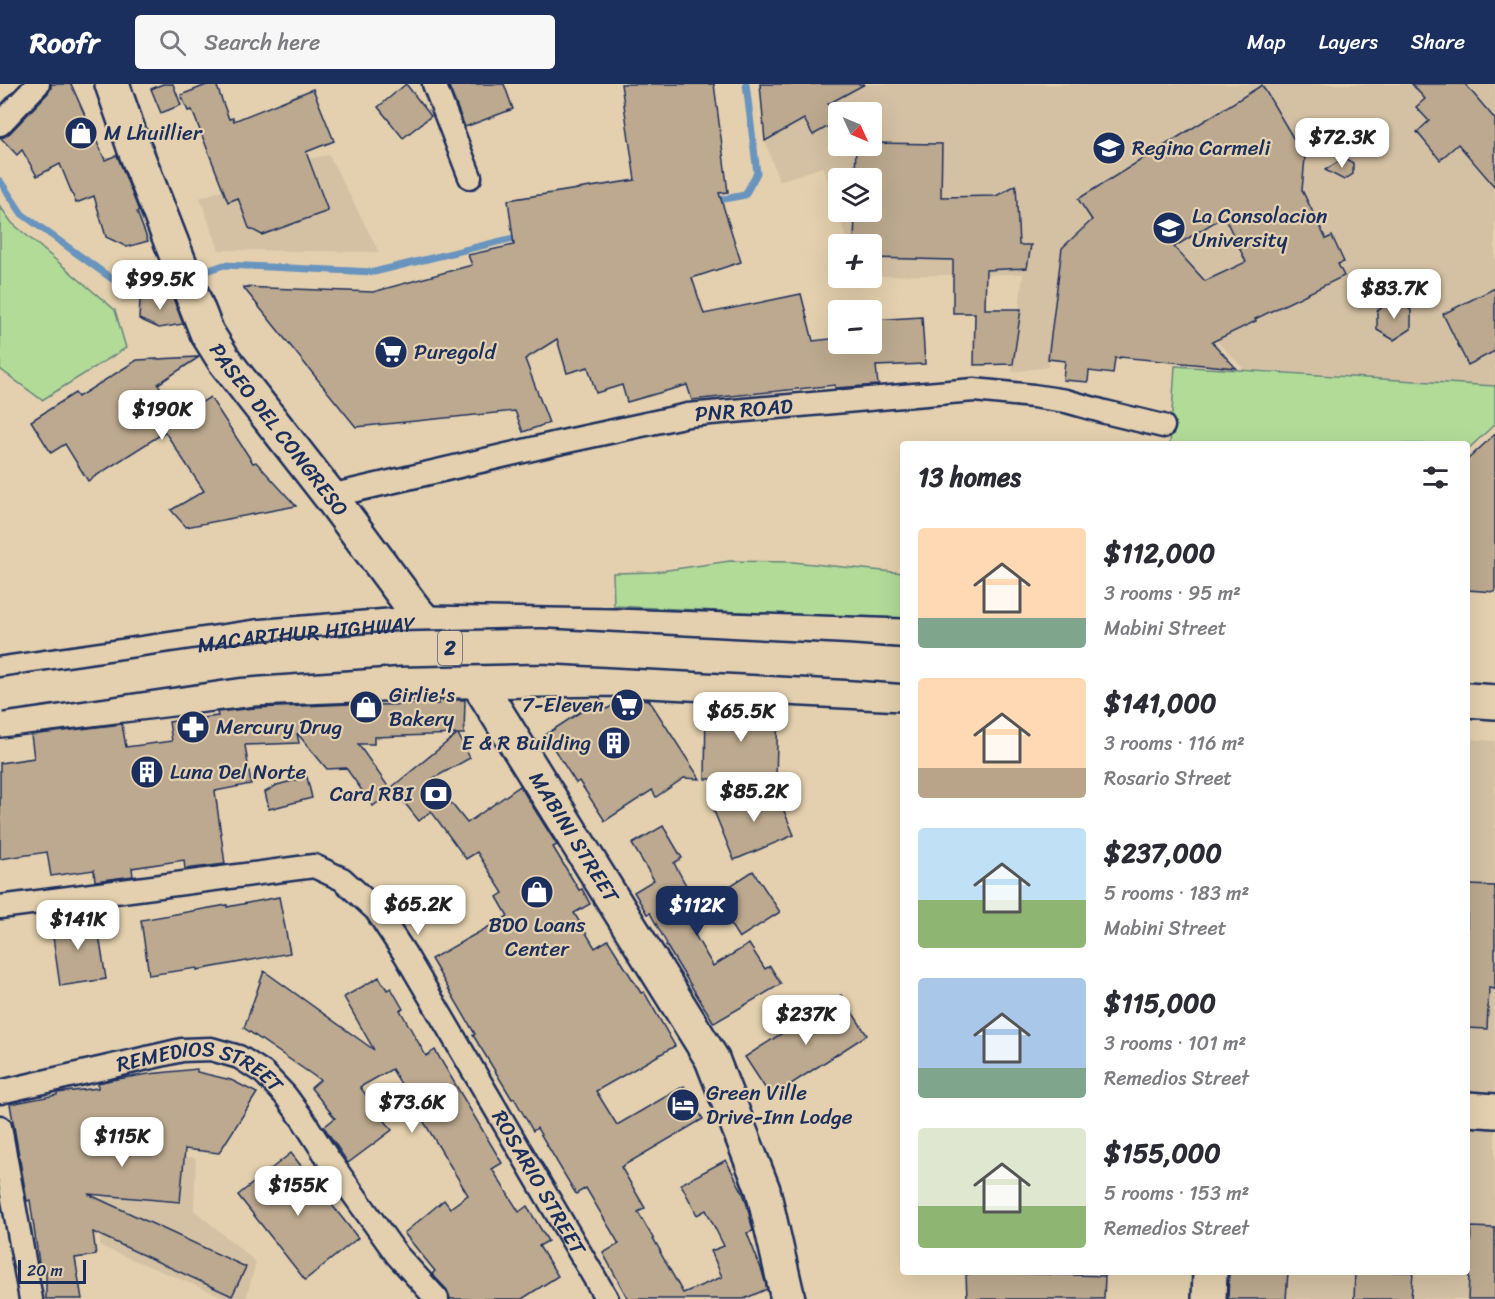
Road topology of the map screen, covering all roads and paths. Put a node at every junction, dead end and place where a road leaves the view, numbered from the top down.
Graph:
1 (39, 84) edge
2 (112, 84) edge
3 (434, 84) edge
4 (0, 124) edge
5 (470, 177) dead end
6 (1163, 426) dead end
7 (330, 496) junction
8 (425, 623) junction
9 (900, 636) edge
10 (900, 666) edge
11 (0, 674) edge
12 (477, 681) junction
13 (900, 694) edge
14 (0, 695) edge
15 (1470, 700) edge
16 (1495, 702) edge
17 (0, 720) edge
18 (0, 907) edge
19 (0, 1092) edge
20 (1470, 1109) edge
21 (1495, 1111) edge
22 (0, 1127) edge
23 (1210, 1275) edge
24 (31, 1299) edge
25 (437, 1299) edge
26 (607, 1299) edge
27 (788, 1299) edge
28 (1209, 1299) edge

1 - 4 street
2 - 7 main road, PASEO DEL CONGRESO
3 - 5 street
6 - 7 street, PNR ROAD
7 - 8 main road, PASEO DEL CONGRESO
8 - 9 main road, MACARTHUR HIGHWAY
8 - 11 main road, MACARTHUR HIGHWAY
8 - 12 main road, MABINI STREET
10 - 14 main road, MACARTHUR HIGHWAY / 2, bridge
12 - 13 main road
12 - 17 main road
12 - 27 main road, MABINI STREET
15 - 16 main road
18 - 26 street, ROSARIO STREET
19 - 25 street, REMEDIOS STREET
20 - 21 main road
22 - 24 street
23 - 28 main road

